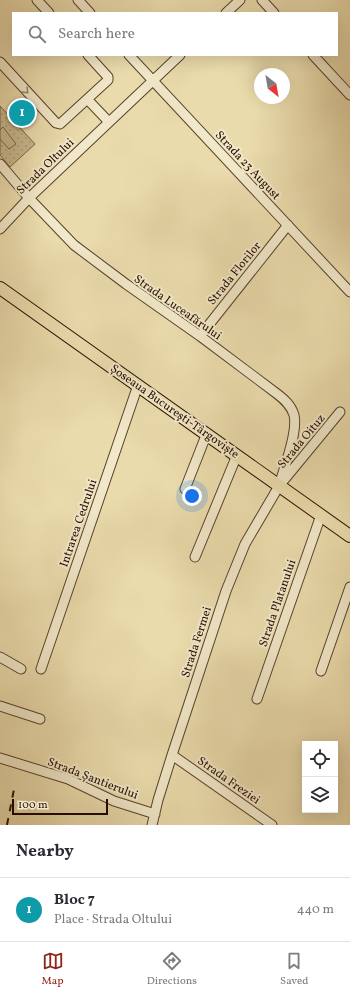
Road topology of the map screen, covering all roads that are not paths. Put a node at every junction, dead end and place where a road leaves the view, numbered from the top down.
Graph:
1 (37, 0) edge
2 (78, 0) edge
3 (240, 0) edge
4 (262, 0) edge
5 (48, 12) edge
6 (89, 12) edge
7 (227, 12) edge
8 (273, 12) edge
9 (89, 56) edge
10 (130, 56) edge
11 (179, 56) edge
12 (314, 56) edge
13 (0, 62) edge
14 (152, 80) junction
15 (350, 95) edge
16 (88, 100) junction
17 (108, 121) junction
18 (0, 164) edge
19 (29, 198) junction
20 (288, 225) junction
21 (0, 229) edge
22 (0, 288) edge
23 (350, 292) edge
24 (200, 336) junction
25 (138, 385) junction
26 (340, 412) dead end
27 (207, 433) junction
28 (237, 455) junction
29 (279, 486) junction
30 (185, 489) dead end
31 (321, 515) junction
32 (350, 536) edge
33 (195, 557) dead end
34 (350, 587) edge
35 (0, 657) edge
36 (21, 669) dead end
37 (41, 669) dead end
38 (321, 671) dead end
39 (257, 699) dead end
40 (0, 706) edge
41 (40, 719) dead end
42 (172, 755) junction
43 (0, 758) edge
44 (155, 814) junction
45 (152, 825) edge
46 (272, 825) edge

1 - 5 street
2 - 6 street
3 - 7 street
4 - 8 street
9 - 16 street, Strada Oltului
10 - 14 street, Strada 23 August
11 - 14 street, Strada Oltului
12 - 15 street
13 -> 16 street, Strada Oltului
14 - 17 street, Strada Oltului
14 - 20 street, Strada 23 August
16 - 17 street
17 - 19 street, Strada Oltului
18 - 19 street, Strada Luceafărului
19 - 21 street, Strada Oltului
19 - 24 street, Strada Luceafărului
20 - 23 street, Strada 23 August
20 - 24 street, Strada Florilor
22 - 25 main road, Șoseaua București-Târgoviște
24 - 29 street, Strada Luceafărului
25 - 27 main road, Șoseaua București-Târgoviște
25 - 37 street, Intrarea Cedrului
26 - 29 street, Strada Oituz
27 - 28 main road, Șoseaua București-Târgoviște
27 - 30 street
28 - 29 main road, Șoseaua București-Târgoviște
28 - 33 street
29 - 31 main road, Șoseaua București-Târgoviște
29 - 42 street, Strada Fermei
31 - 32 main road, Șoseaua București-Târgoviște
31 - 39 street, Strada Platanului
34 - 38 street
35 - 36 street
40 - 41 street
42 - 44 street, Strada Fermei
42 - 46 street, Strada Freziei
43 - 44 street, Strada Șantierului
44 - 45 street, Strada Fermei

